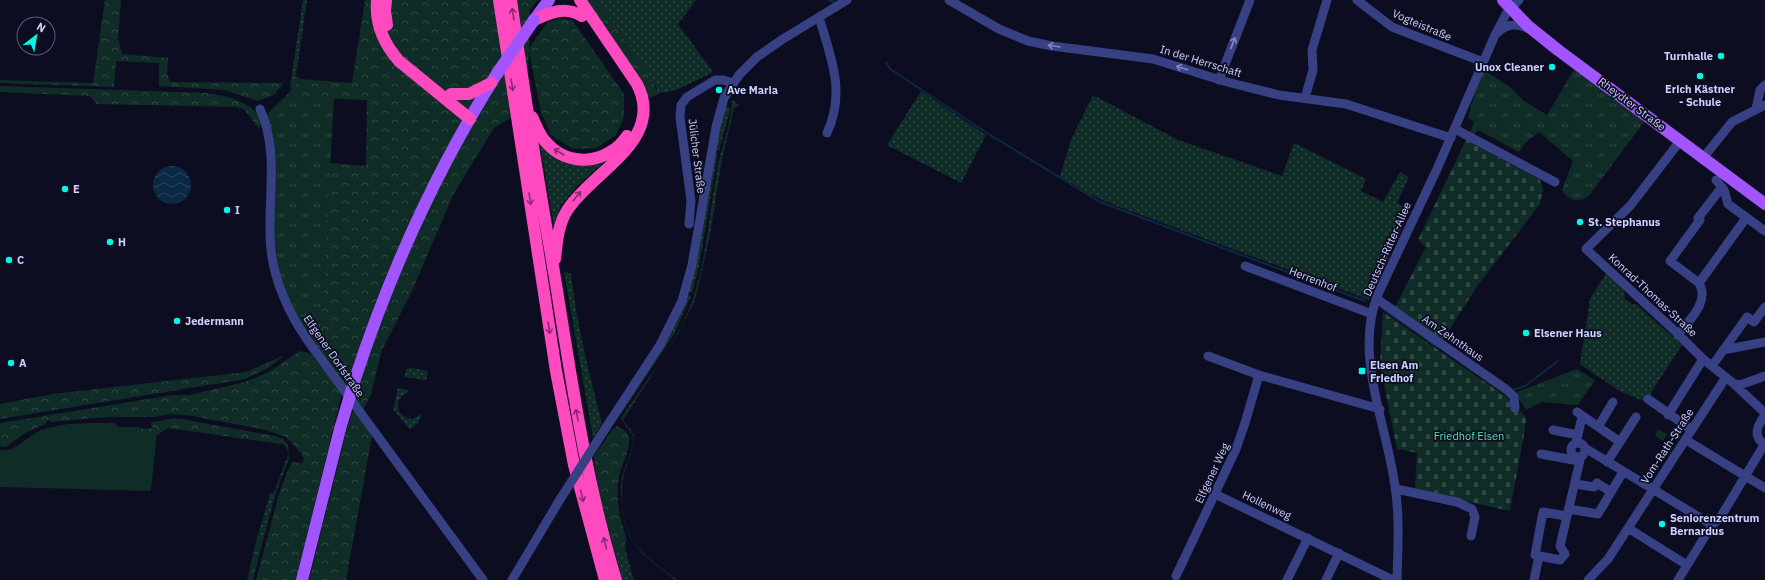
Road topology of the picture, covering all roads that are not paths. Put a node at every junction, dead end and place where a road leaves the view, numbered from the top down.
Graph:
1 (377, 0) edge
2 (386, 0) edge
3 (493, 0) edge
4 (499, 0) edge
5 (511, 0) edge
6 (549, 0) edge
7 (570, 0) edge
8 (580, 0) edge
9 (948, 0) edge
10 (1250, 0) edge
11 (1327, 0) edge
12 (1357, 0) edge
13 (1519, 0) edge
14 (844, 1) edge
15 (1506, 4) edge
16 (582, 16) junction
17 (819, 17) junction
18 (534, 20) junction
19 (1535, 32) junction
20 (1495, 35) junction
21 (506, 46) junction
22 (1483, 62) junction
23 (1219, 80) junction
24 (491, 84) junction
25 (733, 84) junction
26 (1765, 85) edge
27 (451, 94) junction
28 (1305, 98) junction
29 (1765, 105) edge
30 (527, 108) junction
31 (1756, 108) junction
32 (260, 109) dead end
33 (472, 116) junction
34 (827, 133) dead end
35 (1453, 133) junction
36 (1680, 140) junction
37 (1703, 158) junction
38 (1555, 182) dead end
39 (1765, 204) edge
40 (1746, 218) junction
41 (689, 224) dead end
42 (1765, 231) edge
43 (1245, 266) dead end
44 (554, 272) junction
45 (1699, 283) junction
46 (1377, 299) junction
47 (1765, 307) edge
48 (1372, 314) junction
49 (1678, 334) junction
50 (1765, 342) edge
51 (1723, 350) junction
52 (1208, 356) dead end
53 (1703, 359) junction
54 (1712, 366) junction
55 (1259, 375) junction
56 (1765, 376) edge
57 (1730, 380) junction
58 (1648, 399) dead end
59 (1613, 402) dead end
60 (1515, 408) dead end
61 (1380, 409) junction
62 (1765, 414) edge
63 (1668, 415) junction
64 (1636, 417) dead end
65 (1598, 427) junction
66 (1553, 430) dead end
67 (1692, 430) junction
68 (1577, 439) junction
69 (1686, 440) junction
70 (1620, 442) junction
71 (1765, 445) edge
72 (1541, 454) dead end
73 (1582, 455) junction
74 (1607, 462) junction
75 (1623, 472) junction
76 (1746, 476) junction
77 (1576, 484) junction
78 (1765, 488) edge
79 (1396, 489) junction
80 (1652, 491) junction
81 (1611, 492) junction
82 (1215, 494) junction
83 (1567, 513) junction
84 (1712, 525) junction
85 (1628, 528) junction
86 (1471, 536) dead end
87 (1308, 538) junction
88 (1339, 553) junction
89 (1539, 556) junction
90 (1687, 565) junction
91 (1176, 576) dead end
92 (302, 580) edge
93 (483, 580) edge
94 (512, 580) edge
95 (605, 580) edge
96 (616, 580) edge
97 (1287, 580) edge
98 (1326, 580) edge
99 (1393, 580) edge
100 (1396, 580) edge
101 (1534, 580) edge
102 (1588, 580) edge
103 (1678, 580) edge

1 - 33 highway
2 - 27 highway
3 - 21 highway
4 - 21 highway
30 -> 5 highway
6 - 18 main road
7 - 16 highway
44 -> 8 highway
23 -> 9 street, In der Herrschaft
23 -> 10 street
11 - 28 street
12 - 22 street, Vogteistraße
13 - 15 street, Deutsch-Ritter-Allee
14 - 17 street
15 - 19 main road, Rheydter Straße
15 - 20 street, Deutsch-Ritter-Allee
16 - 18 highway
16 -> 30 highway
17 - 25 street
17 - 34 street
18 - 24 main road, bridge
19 - 20 street
19 - 36 main road, Rheydter Straße
20 - 22 street, Deutsch-Ritter-Allee
21 -> 95 highway
22 - 35 street, Deutsch-Ritter-Allee
23 - 28 street, In der Herrschaft
24 - 27 highway
24 - 33 main road
25 - 41 street, Jülicher Straße
25 - 94 street, bridge
26 - 31 street
27 - 33 highway
28 - 35 street, In der Herrschaft
29 - 31 street
30 - 44 highway
31 - 37 street
32 - 93 street, Elfgener Dorfstraße
33 - 92 main road, bridge
35 - 38 street
35 - 46 street, Deutsch-Ritter-Allee
36 - 37 main road, Rheydter Straße
36 - 49 street, Konrad-Thomas-Straße
37 - 39 main road, Rheydter Straße
40 - 42 street
40 - 45 street
40 - 45 street
43 - 48 street, Herrenhof
96 -> 44 highway
45 - 49 street
46 - 48 street, Deutsch-Ritter-Allee
46 - 60 street, Am Zehnthaus
47 - 51 street
48 - 61 street, Deutsch-Ritter-Allee
49 - 53 street, Konrad-Thomas-Straße
50 - 51 street
51 - 54 street
52 - 55 street
53 - 54 street, Konrad-Thomas-Straße
53 - 63 street
54 - 57 street, Konrad-Thomas-Straße
55 - 61 street
55 - 82 street, Elfgener Weg
56 - 57 street
57 - 62 street, Konrad-Thomas-Straße
57 - 67 street, Vom-Rath-Straße
58 - 63 street
59 - 65 street
61 - 79 street, Deutsch-Ritter-Allee
62 - 71 street
63 - 67 street
64 - 70 street
65 - 68 street
65 - 70 street
66 - 68 street
67 - 69 street, Vom-Rath-Straße
68 - 73 street
68 - 73 street
69 - 76 street
69 - 80 street, Vom-Rath-Straße
70 - 74 street
71 - 76 street
72 - 73 street
73 - 74 street
73 - 77 street
74 - 75 street
75 - 80 street
75 - 81 street
76 - 78 street
76 - 84 street
77 - 81 street
77 - 83 street
79 - 86 street
79 - 100 street, Deutsch-Ritter-Allee
80 - 84 street
80 - 85 street, Vom-Rath-Straße
81 - 83 street
82 - 87 street, Hollenweg
82 - 91 street, Elfgener Weg
83 - 89 street
83 - 89 street
84 - 90 street
85 - 90 street
85 - 102 street, Vom-Rath-Straße
87 - 88 street, Hollenweg
87 - 97 street
88 - 98 street
88 - 99 street, Hollenweg
89 - 101 street
90 - 103 street

